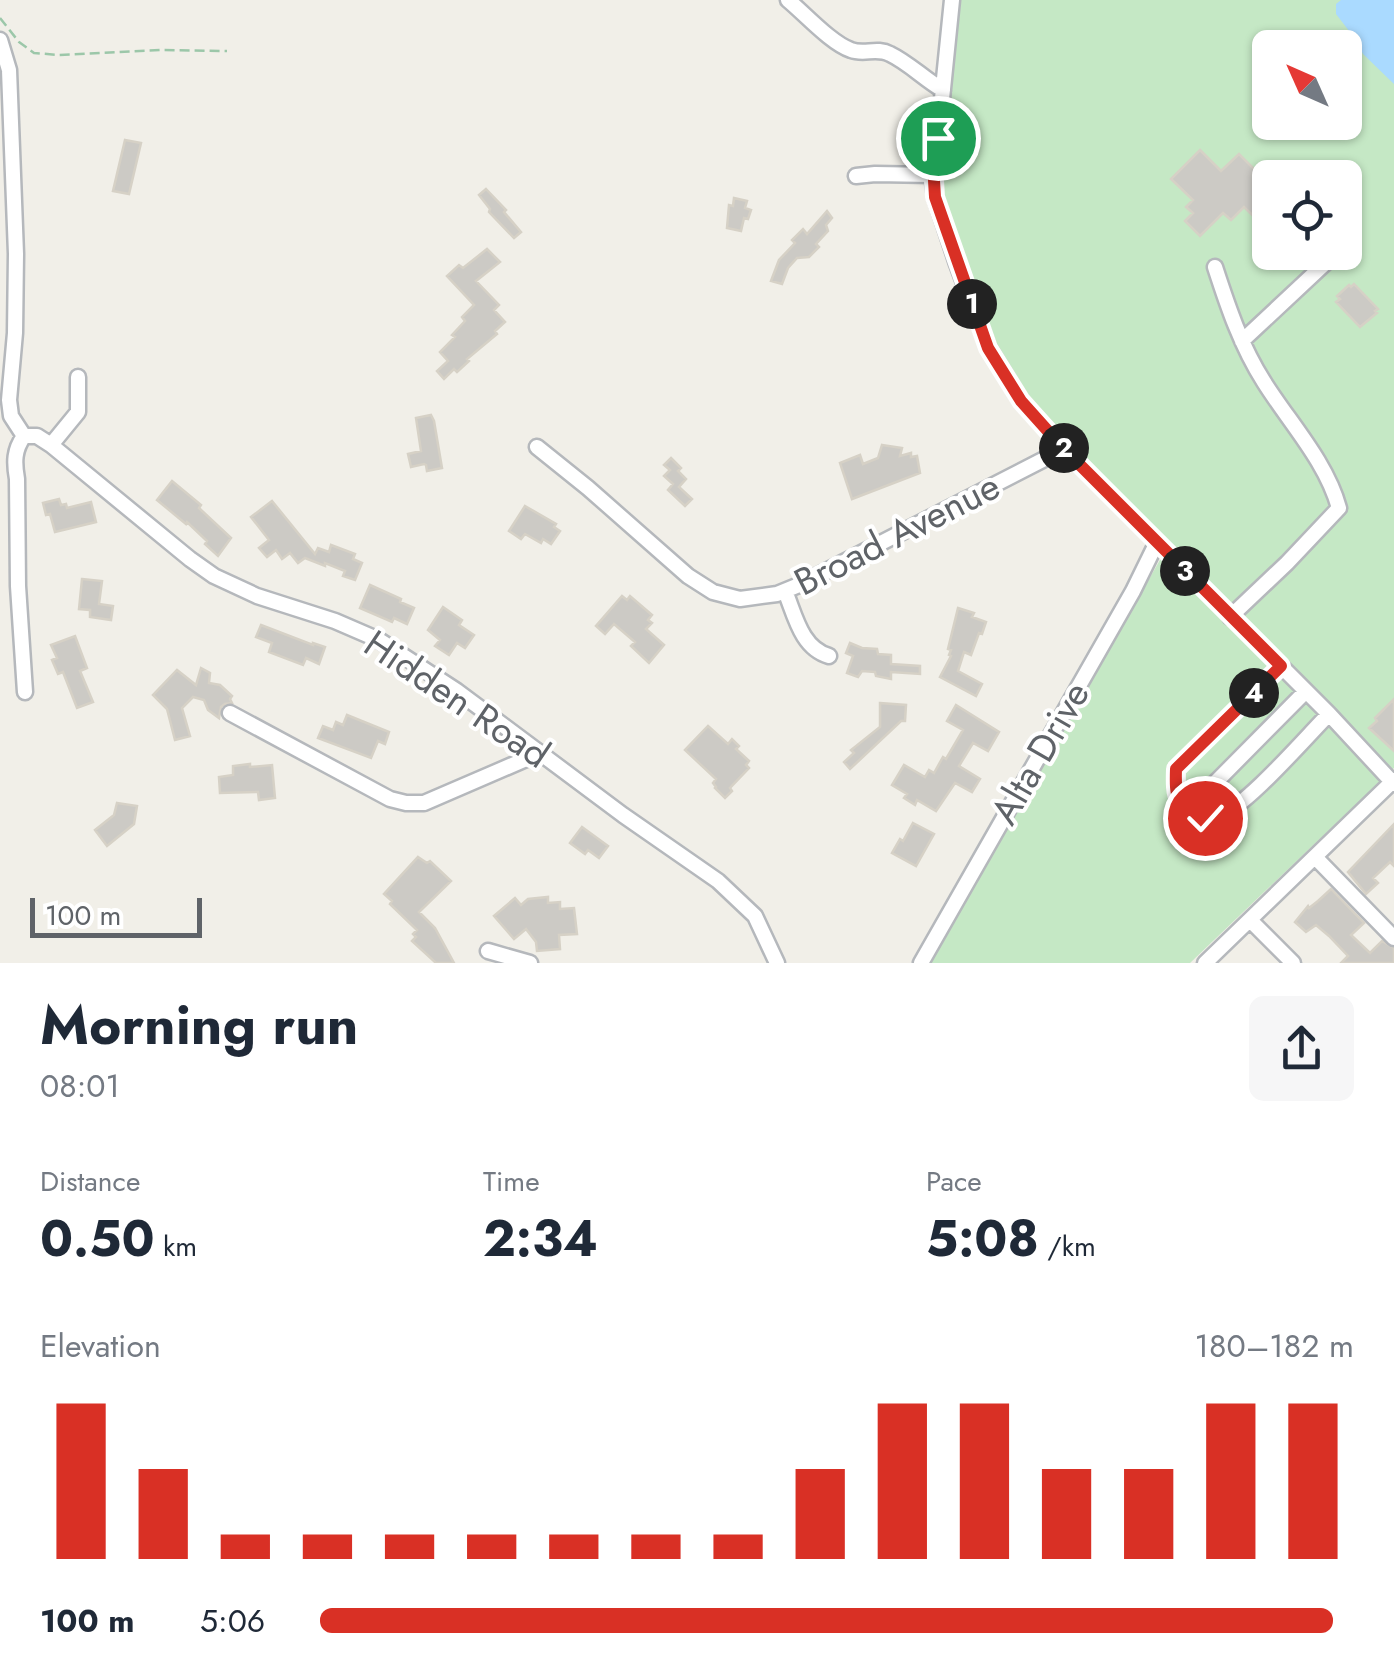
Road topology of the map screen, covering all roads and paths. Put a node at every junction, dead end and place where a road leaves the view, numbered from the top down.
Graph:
1 (788, 0) edge
2 (952, 0) edge
3 (0, 18) edge
4 (0, 40) edge
5 (227, 51) dead end
6 (943, 90) junction
7 (856, 176) dead end
8 (933, 176) junction
9 (1215, 267) dead end
10 (1317, 270) edge
11 (1242, 341) junction
12 (78, 377) dead end
13 (24, 436) junction
14 (51, 445) junction
15 (537, 447) dead end
16 (1064, 449) junction
17 (1157, 542) junction
18 (784, 591) junction
19 (1230, 617) junction
20 (828, 656) dead end
21 (1281, 666) junction
22 (26, 692) dead end
23 (1306, 692) junction
24 (230, 713) dead end
25 (1329, 714) junction
26 (540, 753) junction
27 (1393, 782) edge
28 (1203, 796) dead end
29 (1315, 856) junction
30 (1250, 920) junction
31 (1394, 938) edge
32 (488, 951) dead end
33 (530, 963) edge
34 (777, 963) edge
35 (921, 963) edge
36 (1205, 963) edge
37 (1293, 963) edge

1 - 6 street
2 - 6 street
3 - 5 path
4 - 13 street
6 - 8 street
7 - 8 street
8 - 16 street
9 - 11 street
10 - 11 street
11 - 19 street
12 - 14 street
13 - 14 street, Hidden Road
13 - 22 street
14 - 26 street, Hidden Road
15 - 18 street, Broad Avenue
16 - 17 street
16 - 18 street, Broad Avenue
17 - 19 street
17 - 35 street, Alta Drive
18 - 20 street
19 - 21 street
21 - 23 street
21 - 25 street
23 - 25 street
23 - 28 street
24 - 26 street
25 - 27 street
26 - 34 street, Hidden Road
27 - 29 street
29 - 30 street
29 - 31 street
30 - 36 street
30 - 37 street
32 - 33 street

